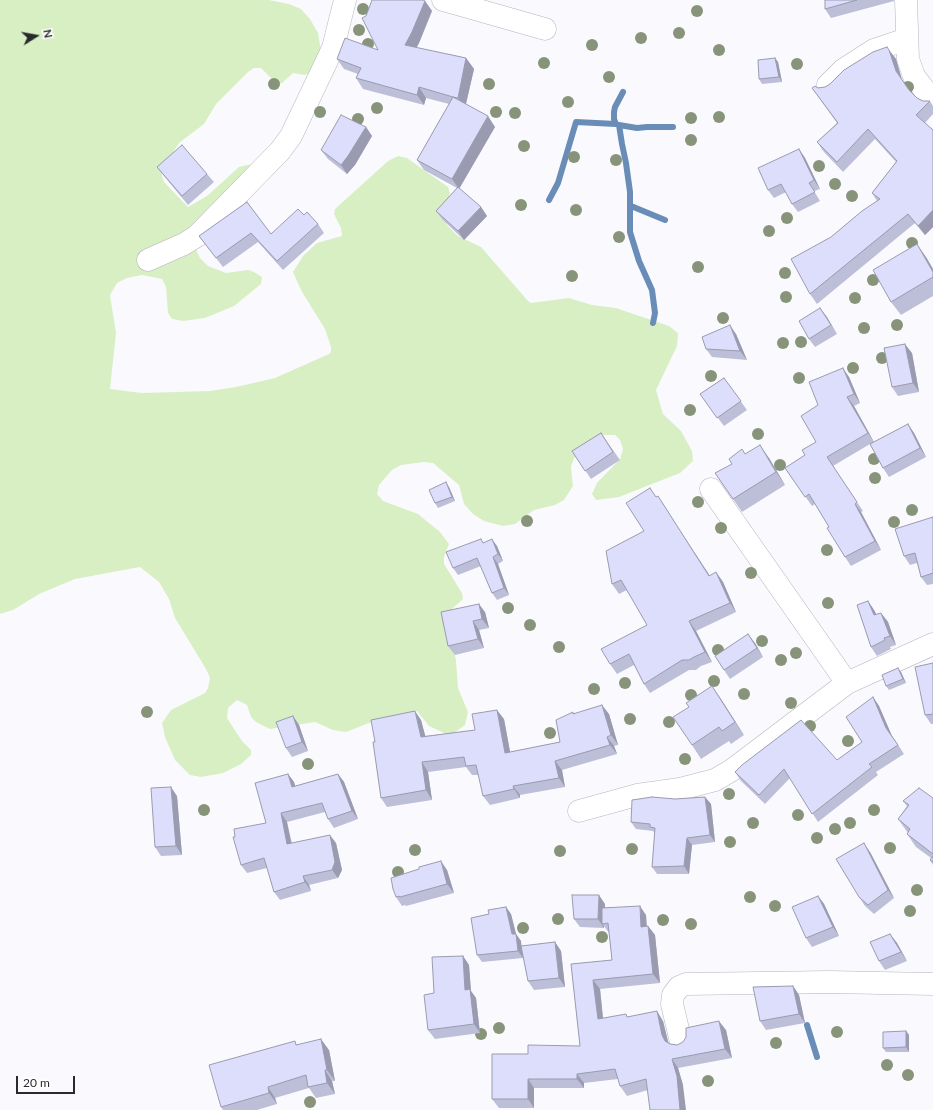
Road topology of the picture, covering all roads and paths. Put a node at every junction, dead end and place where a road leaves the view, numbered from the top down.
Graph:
1 (345, 0) edge
2 (443, 0) edge
3 (906, 0) edge
4 (545, 29) dead end
5 (907, 39) junction
6 (828, 85) edge
7 (933, 99) edge
8 (148, 260) dead end
9 (711, 488) dead end
10 (933, 644) edge
11 (847, 683) junction
12 (579, 811) dead end
13 (933, 984) edge
14 (681, 1042) edge

1 - 8 street
2 - 4 street
3 - 5 street
5 - 6 street
5 - 7 street
9 - 11 street
10 - 11 street
11 - 12 street
13 - 14 street

